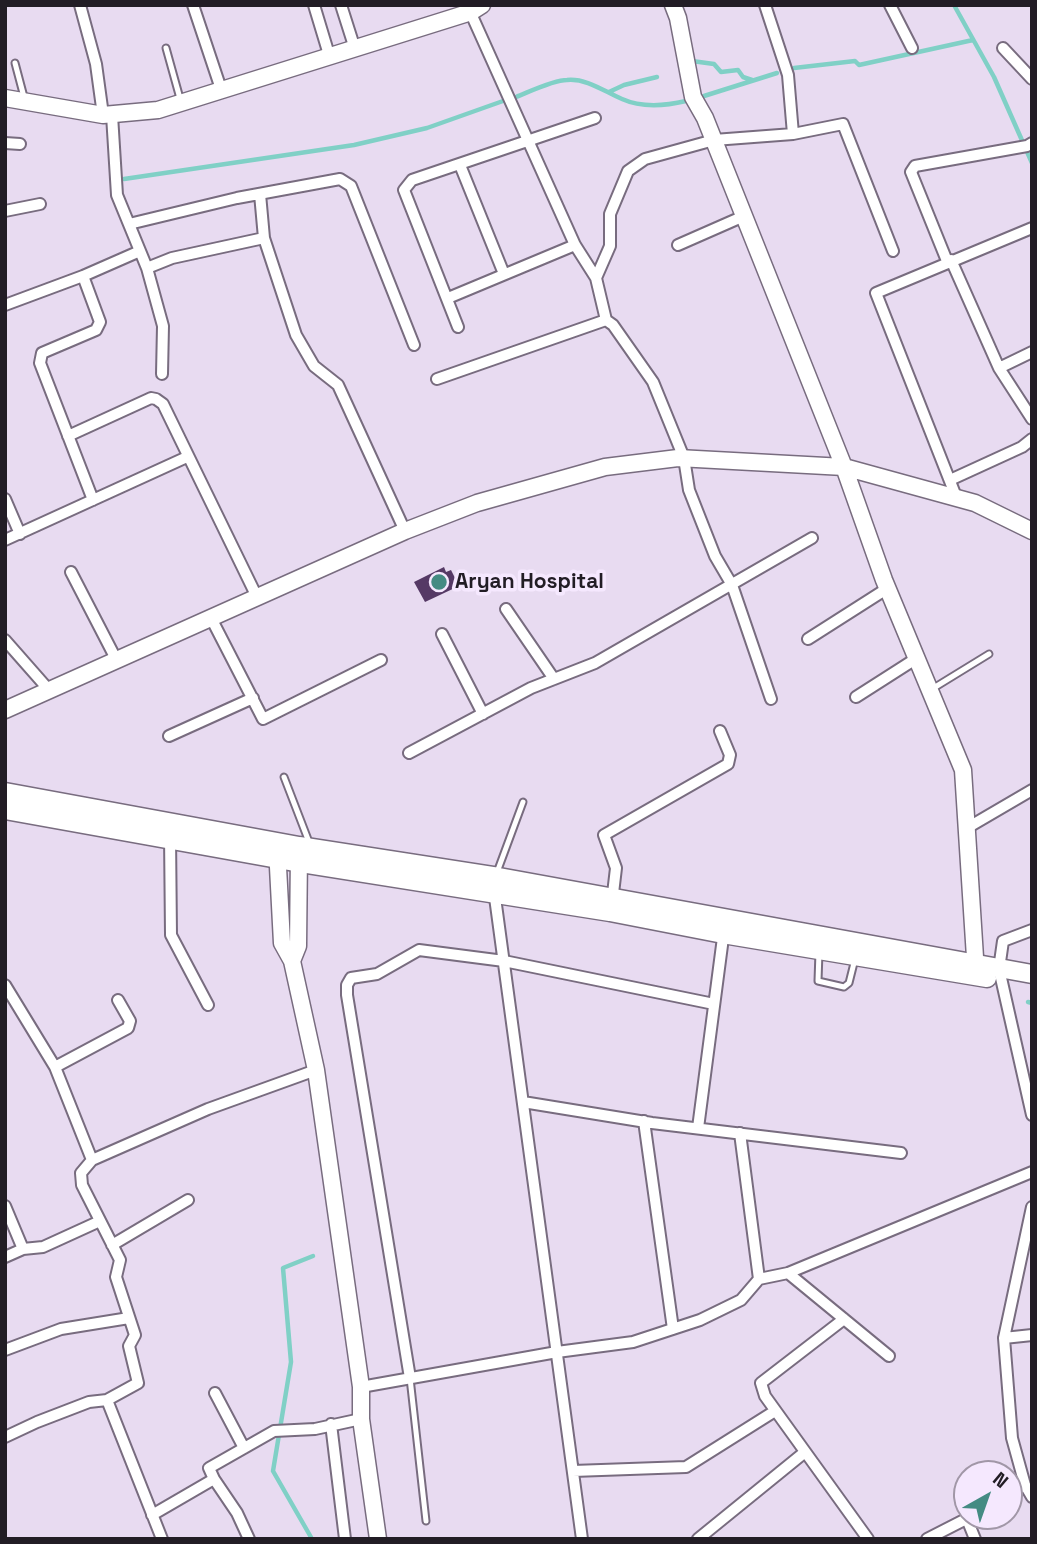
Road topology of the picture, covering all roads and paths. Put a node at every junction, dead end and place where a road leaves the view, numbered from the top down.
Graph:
1 (80, 5) edge
2 (193, 5) edge
3 (314, 5) edge
4 (341, 5) edge
5 (673, 5) edge
6 (765, 5) edge
7 (890, 5) edge
8 (473, 8) edge
9 (166, 48) dead end
10 (912, 48) dead end
11 (1003, 48) dead end
12 (355, 49) junction
13 (330, 58) junction
14 (15, 63) dead end
15 (1032, 79) edge
16 (222, 92) junction
17 (5, 97) edge
18 (25, 102) junction
19 (181, 102) junction
20 (107, 115) junction
21 (595, 118) dead end
22 (793, 134) junction
23 (714, 140) junction
24 (528, 141) junction
25 (5, 143) edge
26 (1032, 143) edge
27 (20, 144) dead end
28 (460, 165) junction
29 (260, 194) junction
30 (40, 204) dead end
31 (5, 211) edge
32 (744, 216) junction
33 (129, 224) junction
34 (1032, 228) edge
35 (264, 238) junction
36 (575, 245) junction
37 (678, 245) dead end
38 (140, 251) junction
39 (893, 251) dead end
40 (949, 261) junction
41 (147, 268) junction
42 (504, 274) junction
43 (83, 276) junction
44 (596, 278) junction
45 (447, 298) junction
46 (5, 305) edge
47 (606, 320) junction
48 (458, 327) dead end
49 (414, 345) dead end
50 (1032, 352) edge
51 (999, 368) junction
52 (162, 374) dead end
53 (436, 379) dead end
54 (1032, 419) edge
55 (68, 436) junction
56 (1031, 440) edge
57 (187, 457) junction
58 (684, 458) junction
59 (844, 467) junction
60 (950, 480) junction
61 (5, 499) edge
62 (957, 499) junction
63 (93, 500) junction
64 (405, 531) junction
65 (1032, 531) edge
66 (20, 534) junction
67 (812, 538) dead end
68 (5, 540) edge
69 (71, 572) dead end
70 (732, 585) junction
71 (888, 588) junction
72 (257, 597) junction
73 (506, 609) dead end
74 (211, 618) junction
75 (442, 634) dead end
76 (5, 639) edge
77 (808, 639) dead end
78 (989, 654) dead end
79 (917, 658) junction
80 (116, 659) junction
81 (381, 660) dead end
82 (554, 679) junction
83 (49, 690) junction
84 (930, 690) junction
85 (856, 696) dead end
86 (253, 698) junction
87 (771, 699) dead end
88 (5, 710) edge
89 (483, 714) junction
90 (720, 731) dead end
91 (169, 736) dead end
92 (409, 753) dead end
93 (284, 777) dead end
94 (1032, 790) edge
95 (5, 792) edge
96 (523, 802) dead end
97 (5, 810) edge
98 (967, 828) junction
99 (170, 831) junction
100 (276, 850) junction
101 (303, 852) junction
102 (495, 885) junction
103 (612, 905) junction
104 (724, 927) junction
105 (1032, 930) edge
106 (820, 943) junction
107 (857, 949) junction
108 (292, 961) junction
109 (504, 961) junction
110 (976, 970) junction
111 (1032, 974) edge
112 (1001, 975) junction
113 (5, 985) edge
114 (1032, 986) edge
115 (118, 1000) dead end
116 (714, 1004) junction
117 (208, 1005) dead end
118 (55, 1067) junction
119 (316, 1070) junction
120 (523, 1102) junction
121 (1032, 1115) edge
122 (644, 1121) junction
123 (698, 1128) junction
124 (740, 1133) junction
125 (901, 1153) dead end
126 (92, 1160) junction
127 (1032, 1172) edge
128 (188, 1200) dead end
129 (5, 1206) edge
130 (1032, 1207) edge
131 (100, 1221) junction
132 (112, 1245) junction
133 (23, 1249) junction
134 (5, 1257) edge
135 (788, 1273) junction
136 (759, 1279) junction
137 (129, 1318) junction
138 (844, 1319) junction
139 (673, 1329) junction
140 (1032, 1335) edge
141 (1004, 1338) junction
142 (5, 1350) edge
143 (557, 1352) junction
144 (890, 1356) dead end
145 (410, 1378) junction
146 (361, 1387) junction
147 (215, 1393) dead end
148 (107, 1400) junction
149 (775, 1411) junction
150 (361, 1419) junction
151 (331, 1424) junction
152 (5, 1437) edge
153 (244, 1448) junction
154 (805, 1452) junction
155 (573, 1471) junction
156 (214, 1479) junction
157 (1025, 1485) joint
158 (1032, 1497) edge
159 (152, 1515) junction
160 (426, 1521) dead end
161 (953, 1526) edge
162 (162, 1539) edge
163 (249, 1539) edge
164 (345, 1539) edge
165 (378, 1539) edge
166 (582, 1539) edge
167 (698, 1539) edge
168 (868, 1539) edge
169 (927, 1539) edge

1 - 20 street
2 - 16 street
3 - 13 street
4 - 12 street
5 - 23 street
6 - 22 street
7 - 10 street
8 - 12 street
8 - 24 street
9 - 19 lane
11 - 15 street
12 - 13 street
13 - 16 street
14 - 18 lane
16 - 19 street
17 - 18 street
18 - 20 street
19 - 20 street
20 - 33 street
21 - 24 street
22 - 23 street
22 - 39 street
23 - 32 street
23 - 44 street
24 - 28 street
24 - 36 street
25 - 27 street
26 - 40 street
28 - 42 street
28 - 45 street
29 - 33 street
29 - 35 street
29 - 49 street
30 - 31 street
32 - 37 street
32 - 59 street
33 - 38 street
34 - 40 street
35 - 41 street
35 - 64 street
36 - 42 street
36 - 44 street
38 - 41 street
38 - 43 street
40 - 51 street
40 - 60 street
41 - 52 street
42 - 45 street
43 - 46 street
43 - 55 street
44 - 47 street
45 - 48 street
47 - 53 street
47 - 58 street
50 - 51 street
51 - 54 street
55 - 57 street
55 - 63 street
56 - 60 street
57 - 63 street
57 - 72 street
58 - 59 street
58 - 64 street
58 - 70 street
59 - 62 street
59 - 71 street
60 - 62 street
61 - 66 street
62 - 65 street
63 - 66 street
64 - 72 street
66 - 68 street
67 - 70 street
69 - 80 street
70 - 82 street
70 - 87 street
71 - 77 street
71 - 79 street
72 - 74 street
73 - 82 street
74 - 80 street
74 - 86 street
75 - 89 street
76 - 83 street
78 - 84 lane
79 - 84 street
79 - 85 street
80 - 83 street
81 - 86 street
82 - 89 street
83 - 88 street
84 - 98 street
86 - 91 street
89 - 92 street
90 - 103 street
93 - 101 lane
94 - 98 street
95 - 99 main road
96 - 102 lane
97 - 99 main road
98 - 110 street
99 - 100 main road
99 - 117 street
100 - 101 main road
100 - 108 street
101 - 102 main road
101 - 108 street
102 - 103 main road
102 - 109 street
103 - 104 main road
104 - 106 main road
104 - 116 street
105 - 112 street
106 - 107 main road
106 - 107 lane
107 - 110 main road
108 - 119 street
109 - 116 street
109 - 120 street
109 - 145 street
110 - 112 main road
111 - 112 main road
112 - 114 main road
112 - 121 street
113 - 118 street
115 - 118 street
116 - 123 street
118 - 126 street
119 - 126 street
119 - 146 street
120 - 122 street
120 - 143 street
122 - 123 street
122 - 139 street
123 - 124 street
124 - 125 street
124 - 136 street
126 - 131 street
127 - 135 street
128 - 132 street
129 - 133 street
130 - 141 street
131 - 132 street
131 - 133 street
132 - 137 street
133 - 134 street
135 - 136 street
135 - 138 street
136 - 139 street
137 - 142 street
137 - 148 street
138 - 144 street
138 - 149 street
139 - 143 street
140 - 141 street
141 - 157 street
143 - 145 street
143 - 155 street
145 - 146 street
145 - 160 lane
146 - 150 street
147 - 153 street
148 - 152 street
148 - 159 street
149 - 154 street
149 - 155 street
150 - 151 street
150 - 165 street
151 - 153 street
151 - 164 street
153 - 156 street
154 - 167 street
154 - 168 street
155 - 166 street
156 - 159 street
156 - 163 street
157 - 158 street
159 - 162 street
161 - 169 street

